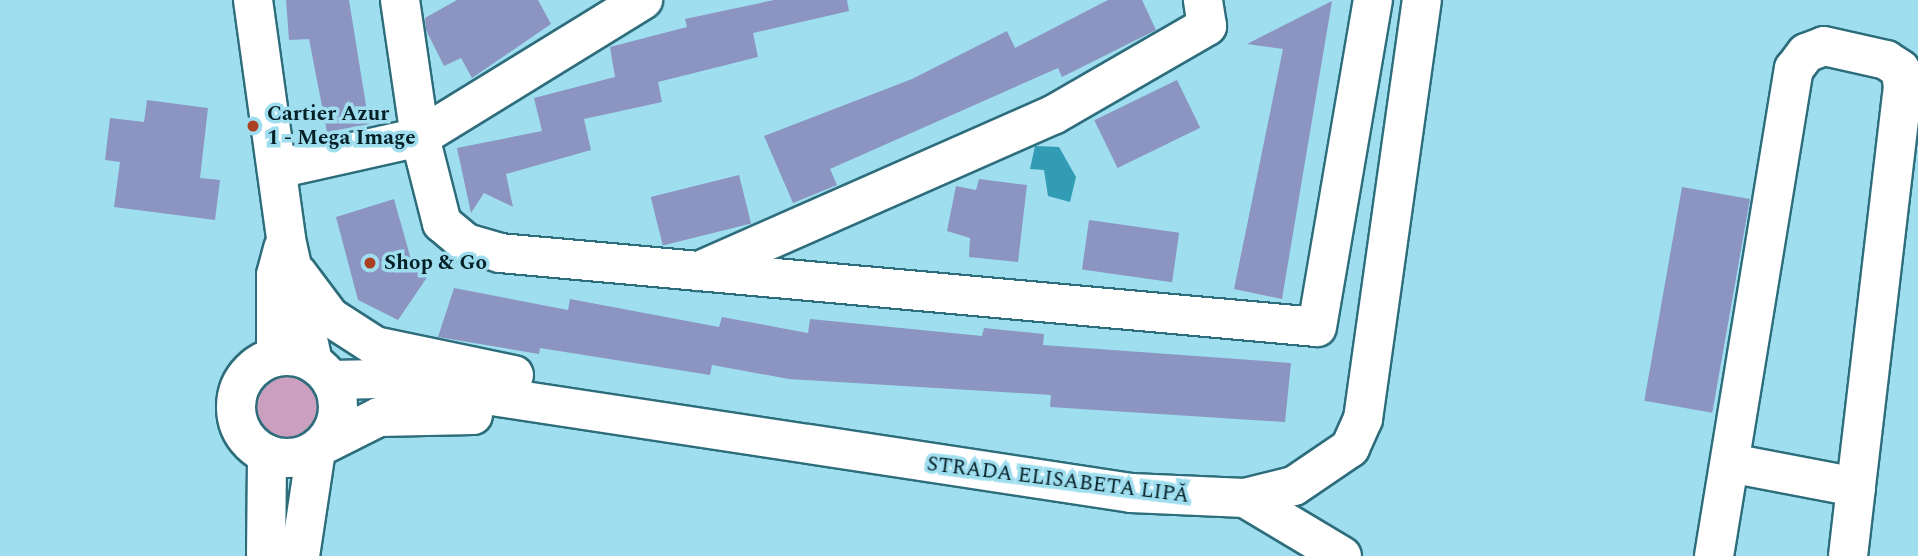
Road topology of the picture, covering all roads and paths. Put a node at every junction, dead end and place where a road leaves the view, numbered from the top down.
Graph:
1 (253, 0) edge
2 (400, 0) edge
3 (643, 0) edge
4 (1203, 0) edge
5 (1373, 0) edge
6 (1422, 0) edge
7 (420, 137) junction
8 (277, 169) junction
9 (291, 256) junction
10 (697, 272) junction
11 (276, 356) junction
12 (322, 371) junction
13 (719, 434) junction
14 (320, 447) junction
15 (267, 454) junction
16 (1730, 463) junction
17 (1856, 487) junction
18 (1245, 498) junction
19 (267, 556) edge
20 (300, 556) edge
21 (1342, 556) edge
22 (1714, 556) edge
23 (1848, 556) edge

1 - 8 street
2 - 7 street
3 - 7 street
4 - 10 street
5 - 10 street
6 - 18 street, STRADA ELISABETA LIPĂ
7 - 8 street
7 - 10 street
8 - 9 street
9 - 11 street
9 - 12 street
9 - 13 street
11 - 12 street
11 - 15 street
12 - 13 street, STRADA ELISABETA LIPĂ
12 - 14 street
13 - 14 street, STRADA ELISABETA LIPĂ
13 - 18 street, STRADA ELISABETA LIPĂ
14 - 15 street
14 - 20 street
15 - 19 street
16 - 17 street
16 - 17 street
16 - 22 street
17 - 23 street
18 - 21 street

